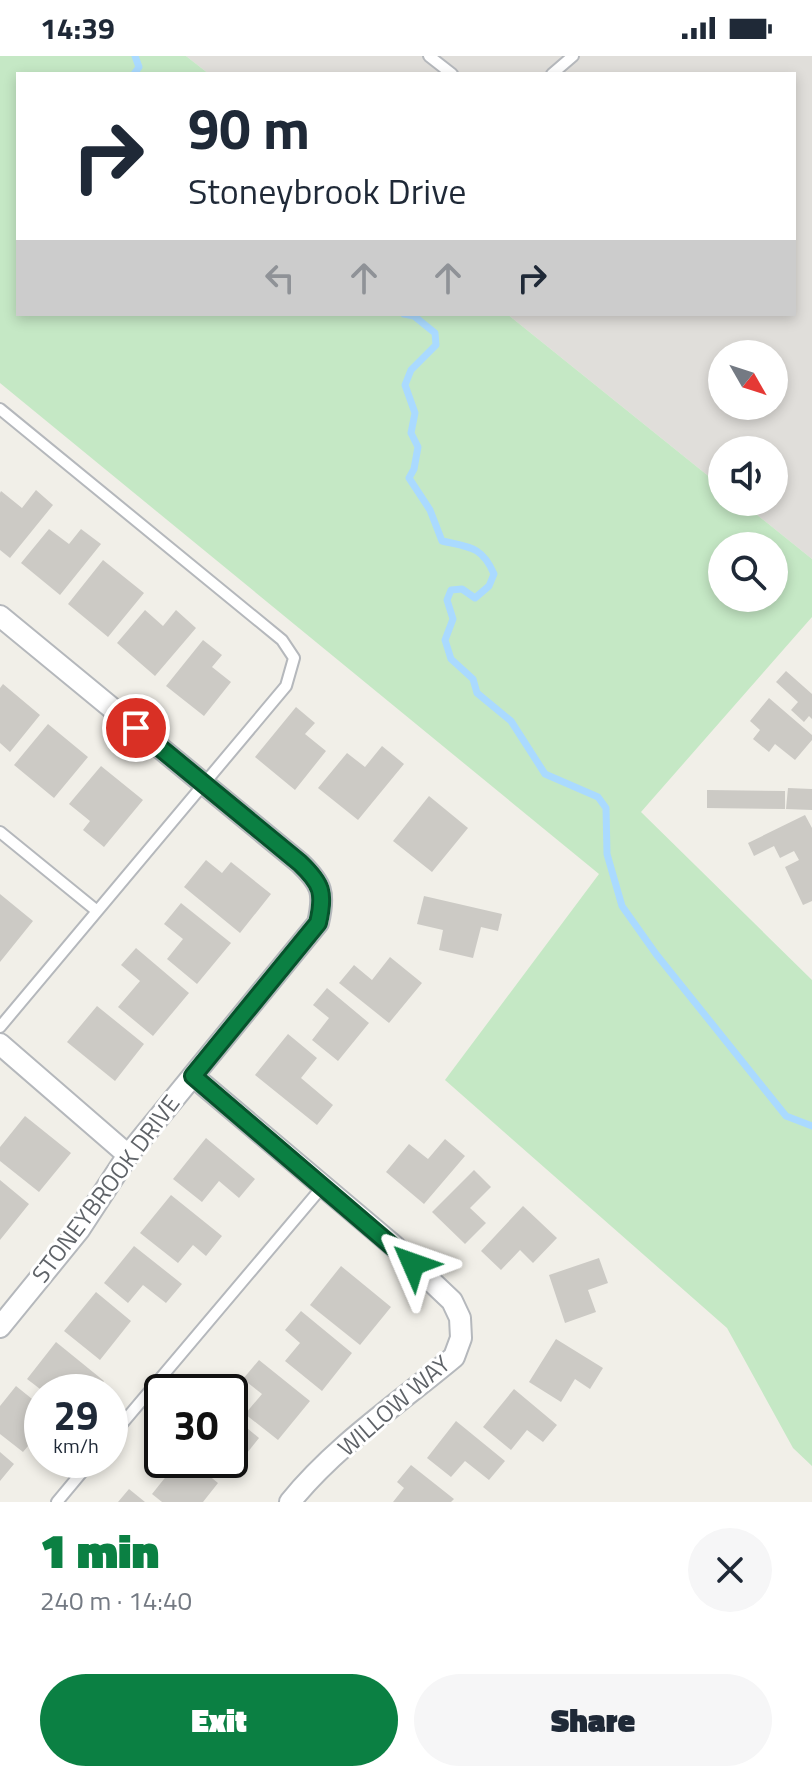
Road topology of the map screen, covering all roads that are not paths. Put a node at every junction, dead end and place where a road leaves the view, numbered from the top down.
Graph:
1 (429, 56) edge
2 (573, 56) edge
3 (449, 72) edge
4 (554, 72) edge
5 (0, 409) edge
6 (0, 616) edge
7 (204, 784) junction
8 (0, 832) edge
9 (97, 911) junction
10 (0, 1027) edge
11 (0, 1044) edge
12 (193, 1076) junction
13 (128, 1155) junction
14 (323, 1186) junction
15 (0, 1327) edge
16 (128, 1417) edge
17 (77, 1478) edge
18 (57, 1502) edge
19 (290, 1502) edge

1 - 3 lane
2 - 4 lane
5 - 7 lane
6 - 7 street, STONEYBROOK DRIVE
7 - 9 lane
7 - 12 street, STONEYBROOK DRIVE
8 - 9 lane
9 - 10 lane
11 - 13 street
12 - 13 street, STONEYBROOK DRIVE
12 - 14 street, WILLOW WAY
13 - 15 street, STONEYBROOK DRIVE
14 - 16 lane
14 - 19 street, WILLOW WAY
17 - 18 lane

